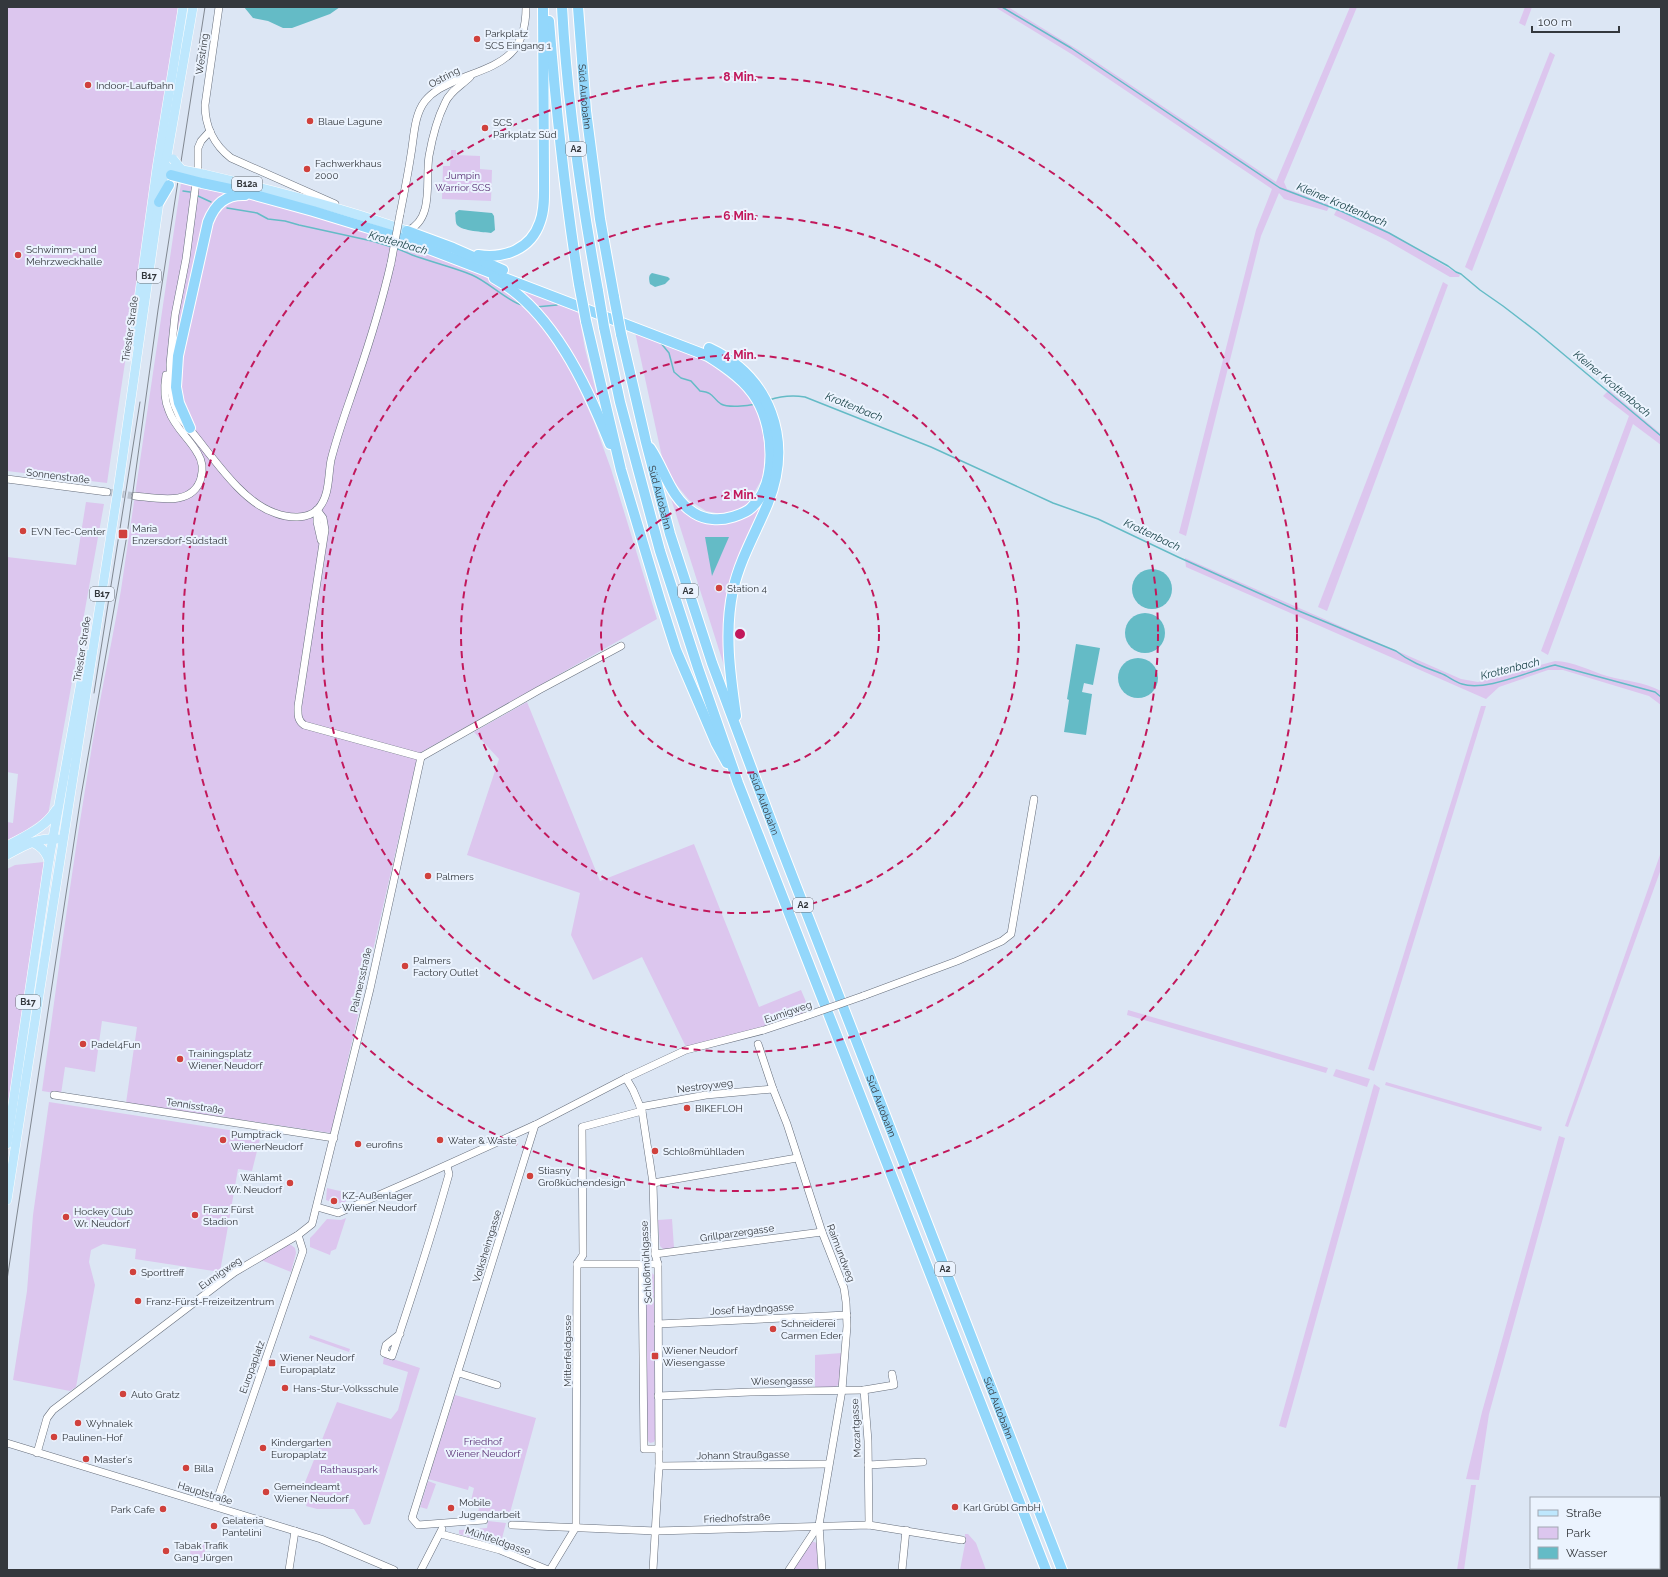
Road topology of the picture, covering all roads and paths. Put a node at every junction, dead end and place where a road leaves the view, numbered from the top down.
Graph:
1 (183, 7) edge
2 (193, 7) edge
3 (219, 7) edge
4 (526, 7) edge
5 (543, 7) edge
6 (548, 7) edge
7 (562, 7) edge
8 (578, 7) edge
9 (472, 74) junction
10 (210, 131) junction
11 (171, 172) junction
12 (202, 178) junction
13 (267, 198) junction
14 (159, 202) joint
15 (354, 212) junction
16 (407, 230) junction
17 (453, 248) junction
18 (459, 260) junction
19 (170, 364) junction
20 (756, 391) junction
21 (765, 407) junction
22 (190, 428) junction
23 (646, 442) junction
24 (621, 470) junction
25 (7, 479) edge
26 (107, 492) tunnel mouth
27 (135, 496) tunnel mouth
28 (317, 510) junction
29 (621, 646) dead end
30 (739, 736) junction
31 (421, 757) junction
32 (738, 783) junction
33 (1034, 799) dead end
34 (58, 805) junction
35 (36, 830) junction
36 (53, 835) junction
37 (63, 839) junction
38 (32, 842) junction
39 (7, 846) edge
40 (7, 856) edge
41 (49, 860) junction
42 (758, 1044) dead end
43 (626, 1078) junction
44 (773, 1089) junction
45 (54, 1095) dead end
46 (641, 1109) junction
47 (534, 1125) junction
48 (582, 1127) joint
49 (334, 1138) junction
50 (7, 1144) edge
51 (797, 1158) junction
52 (447, 1166) junction
53 (653, 1183) junction
54 (7, 1200) edge
55 (317, 1207) junction
56 (822, 1232) junction
57 (298, 1235) junction
58 (655, 1254) junction
59 (577, 1264) junction
60 (642, 1264) junction
61 (658, 1264) junction
62 (847, 1315) junction
63 (658, 1324) junction
64 (400, 1334) dead end
65 (459, 1373) junction
66 (892, 1374) dead end
67 (497, 1385) dead end
68 (842, 1390) junction
69 (864, 1390) junction
70 (658, 1396) junction
71 (7, 1444) edge
72 (659, 1449) junction
73 (37, 1453) junction
74 (923, 1461) dead end
75 (828, 1464) junction
76 (868, 1465) junction
77 (659, 1466) junction
78 (215, 1506) junction
79 (484, 1520) dead end
80 (444, 1523) junction
81 (512, 1524) dead end
82 (869, 1524) junction
83 (818, 1525) junction
84 (576, 1527) junction
85 (906, 1530) junction
86 (295, 1531) junction
87 (656, 1531) junction
88 (440, 1534) junction
89 (962, 1540) dead end
90 (289, 1570) edge
91 (394, 1570) edge
92 (422, 1570) edge
93 (549, 1570) edge
94 (653, 1570) edge
95 (789, 1570) edge
96 (822, 1570) edge
97 (902, 1570) edge
98 (1046, 1570) edge
99 (1062, 1570) edge

1 - 11 main road, Triester Straße / B17
2 - 11 main road
3 - 10 street, Westring
4 - 9 street, Ostring
5 - 17 highway
6 - 24 highway, bridge
7 - 32 highway, Süd Autobahn / A2, bridge
8 - 23 highway, Süd Autobahn / A2, bridge
9 - 16 street
9 - 28 street, Ostring, bridge
10 - 15 street, Westring
10 - 19 street
11 - 12 highway, bridge
11 - 14 highway
11 - 34 main road, Triester Straße / B17
12 - 13 highway
12 - 15 main road, B12a
13 - 18 highway
13 - 22 highway
14 - 37 main road, Triester Straße / B17
15 - 16 main road, B12a
16 - 17 highway
17 - 20 highway
18 - 20 highway
18 - 24 highway
19 - 22 street
19 - 27 street
20 - 21 highway
21 - 23 highway
21 - 30 highway
22 - 28 street
23 - 30 highway, Süd Autobahn / A2
24 - 32 highway
25 - 26 street, Sonnenstraße
28 - 31 street
29 - 31 street
30 - 99 highway, Süd Autobahn / A2
31 - 49 street, Palmersstraße
32 - 98 highway, Süd Autobahn / A2
33 - 43 street, Eumigweg, bridge
34 - 35 main road
34 - 36 main road, Triester Straße / B17
35 - 36 main road
35 - 39 main road
36 - 37 main road
36 - 38 main road
36 - 41 main road, Triester Straße / B17
37 - 54 main road, Triester Straße / B17
38 - 40 main road
38 - 41 main road
41 - 50 main road, Triester Straße / B17
42 - 44 street, Raimundweg
43 - 46 street, Schloßmühlgasse
43 - 47 street, Eumigweg
44 - 46 street, Nestroyweg
44 - 51 street, Raimundweg
45 - 49 street, Tennisstraße
46 - 48 street, Nestroyweg
46 - 53 street, Schloßmühlgasse
47 - 52 street, Eumigweg
47 - 65 street, Volksheimgasse
48 - 59 street, Mitterfeldgasse
49 - 55 street, Palmersstraße
51 - 53 street
51 - 56 street, Raimundweg
52 - 55 street, Eumigweg
52 - 64 street
53 - 58 street, Schloßmühlgasse
55 - 57 street, Eumigweg
56 - 58 street, Grillparzergasse
56 - 62 street, Raimundweg
57 - 73 street, Eumigweg
57 - 78 street, Europaplatz
58 - 61 street, Schloßmühlgasse
59 - 60 street
59 - 84 street, Mitterfeldgasse
60 - 61 street
60 - 72 street, Schloßmühlgasse
61 - 63 street, Schloßmühlgasse
62 - 63 street, Josef Haydngasse
62 - 68 street, Raimundweg
63 - 70 street, Schloßmühlgasse
65 - 67 street
65 - 80 street, Volksheimgasse
66 - 69 street, Wiesengasse
68 - 69 street, Wiesengasse
68 - 70 street, Wiesengasse
68 - 75 street, Raimundweg
69 - 76 street, Mozartgasse
70 - 72 street, Schloßmühlgasse
71 - 73 street, Hauptstraße
72 - 77 street, Schloßmühlgasse
73 - 78 street, Hauptstraße
74 - 76 street, Mozartgasse
75 - 77 street, Johann Straußgasse
75 - 83 street, Raimundweg
76 - 82 street, Mozartgasse
77 - 87 street, Schloßmühlgasse
78 - 86 street, Hauptstraße
79 - 80 street
80 - 88 street
81 - 84 street, Friedhofstraße
82 - 83 street, Friedhofstraße
82 - 85 street, Friedhofstraße
83 - 87 street, Friedhofstraße
83 - 95 street
83 - 96 street
84 - 87 street, Friedhofstraße
84 - 93 street
85 - 89 street, Friedhofstraße
85 - 97 street
86 - 90 street
86 - 91 street, Hauptstraße
87 - 94 street, Schloßmühlgasse
88 - 92 street
88 - 93 street, Mühlfeldgasse

